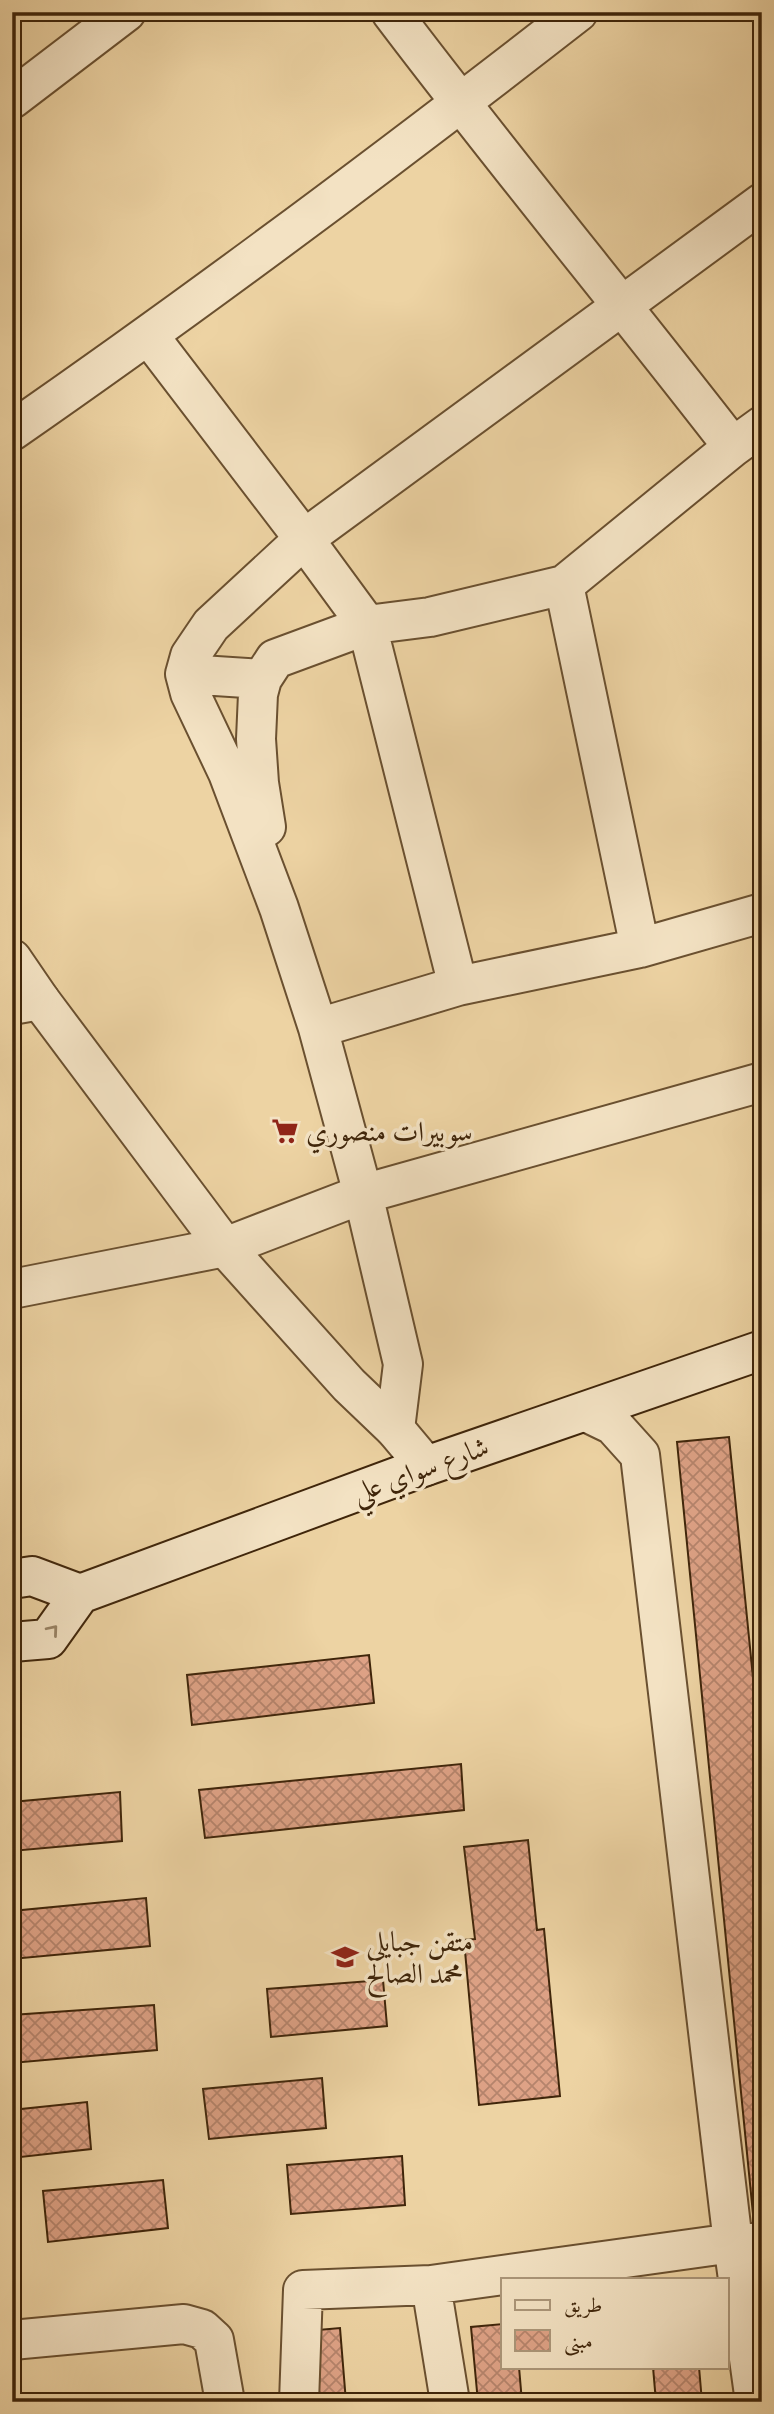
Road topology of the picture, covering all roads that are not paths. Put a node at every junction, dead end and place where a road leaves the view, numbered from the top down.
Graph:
1 (125, 12) edge
2 (391, 12) edge
3 (578, 12) edge
4 (12, 99) edge
5 (460, 104) junction
6 (762, 204) edge
7 (624, 305) junction
8 (149, 336) junction
9 (12, 431) edge
10 (747, 436) edge
11 (304, 538) junction
12 (564, 585) junction
13 (367, 625) junction
14 (186, 674) junction
15 (262, 678) junction
16 (279, 908) junction
17 (762, 913) edge
18 (640, 948) junction
19 (12, 959) edge
20 (458, 986) junction
21 (26, 1002) edge
22 (318, 1028) junction
23 (762, 1082) edge
24 (363, 1194) junction
25 (225, 1247) junction
26 (12, 1289) edge
27 (762, 1350) edge
28 (586, 1412) junction
29 (395, 1429) junction
30 (426, 1466) junction
31 (12, 1579) edge
32 (80, 1594) junction
33 (12, 1642) edge
34 (747, 2243) edge
35 (431, 2285) junction
36 (12, 2340) edge
37 (225, 2402) edge
38 (299, 2402) edge
39 (450, 2402) edge
40 (755, 2402) edge

1 - 4 street
2 - 5 street
3 - 5 street
5 - 7 street
5 - 8 street
6 - 7 street
7 - 10 street
7 - 11 street
8 - 9 street
8 - 11 street
10 - 12 street
11 - 13 street
11 - 14 street
12 - 13 street
12 - 18 street
13 - 15 street
13 - 20 street
14 - 15 street
14 - 16 street
15 - 16 street
16 - 22 street
17 - 18 street
18 - 20 street
19 - 21 street
20 - 22 street
21 - 25 street
22 - 24 street
23 - 24 street
24 - 25 street
24 - 29 street
25 - 26 street
25 - 29 street
27 - 28 street, شارع سواي علي
28 - 30 street, شارع سواي علي
28 - 34 street
29 - 30 street
30 - 32 street, شارع سواي علي
31 - 32 street
33 -> 32 street
34 - 35 street
34 - 40 street
35 - 38 street
35 - 39 street
36 - 37 street

